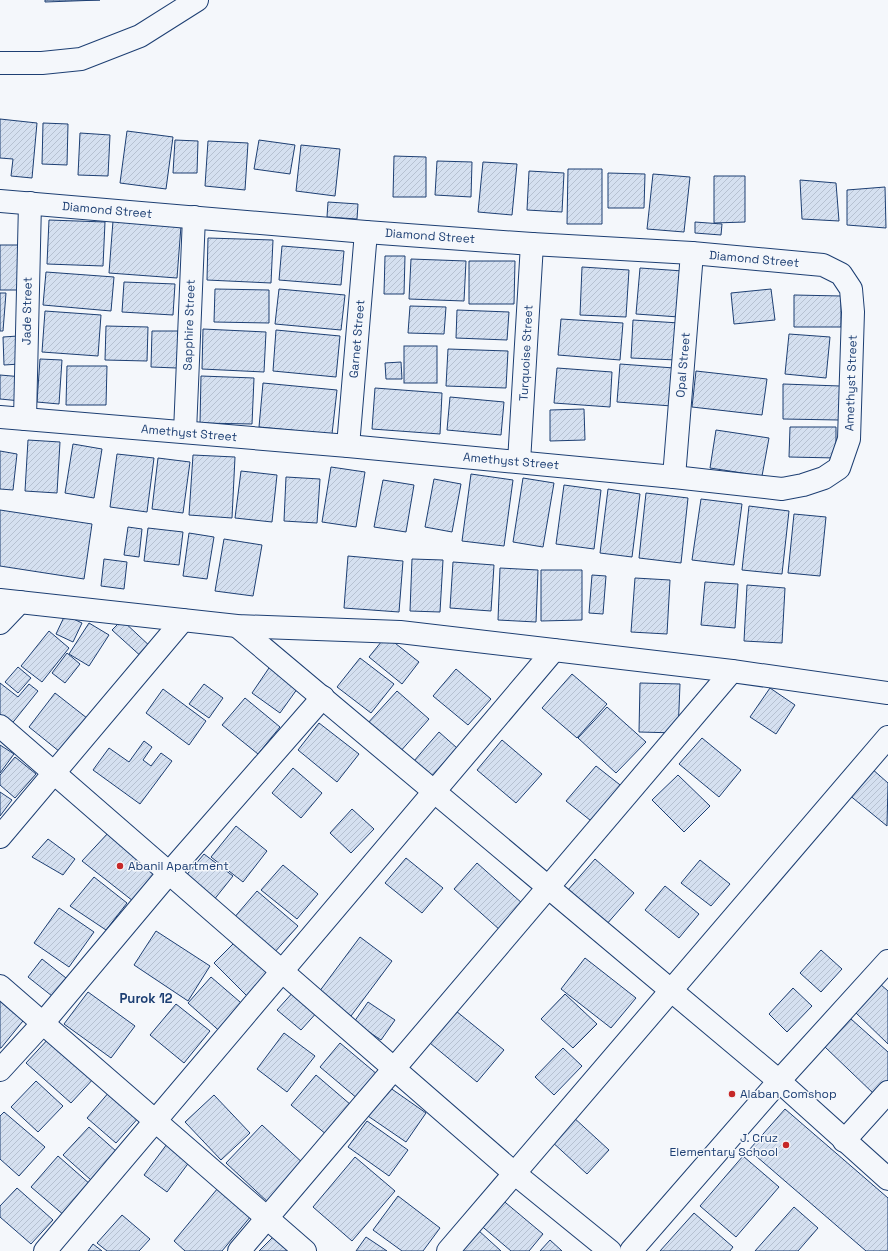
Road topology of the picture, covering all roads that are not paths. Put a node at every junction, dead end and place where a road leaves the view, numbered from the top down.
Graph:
1 (196, 0) edge
2 (0, 63) edge
3 (0, 201) edge
4 (30, 203) junction
5 (194, 217) junction
6 (366, 232) junction
7 (532, 244) junction
8 (692, 253) junction
9 (851, 290) joint
10 (0, 417) edge
11 (25, 419) junction
12 (185, 432) junction
13 (348, 446) junction
14 (519, 462) junction
15 (674, 477) junction
16 (10, 601) edge
17 (183, 620) junction
18 (0, 623) edge
19 (237, 626) junction
20 (554, 650) junction
21 (732, 671) junction
22 (888, 692) edge
23 (323, 697) junction
24 (0, 726) edge
25 (888, 737) edge
26 (54, 773) junction
27 (435, 792) junction
28 (0, 837) edge
29 (169, 873) junction
30 (548, 887) junction
31 (888, 961) edge
32 (282, 972) junction
33 (0, 986) edge
34 (671, 990) junction
35 (42, 1023) junction
36 (394, 1069) junction
37 (0, 1070) edge
38 (780, 1081) junction
39 (888, 1092) edge
40 (155, 1121) junction
41 (844, 1140) junction
42 (514, 1174) junction
43 (888, 1179) edge
44 (267, 1218) junction
45 (45, 1251) edge
46 (238, 1251) edge
47 (305, 1251) edge
48 (448, 1251) edge
49 (610, 1251) edge
50 (631, 1251) edge

1 - 2 street
3 - 4 street, Diamond Street
4 - 5 street, Diamond Street
4 - 11 street, Jade Street
5 - 6 street, Diamond Street
5 - 12 street, Sapphire Street
6 - 7 street, Diamond Street
6 - 13 street, Garnet Street
7 - 8 street, Diamond Street
7 - 14 street, Turquoise Street
8 - 9 street, Diamond Street
8 - 15 street, Opal Street
9 - 15 street, Amethyst Street
10 - 11 street, Amethyst Street
11 - 12 street, Amethyst Street
12 - 13 street, Amethyst Street
13 - 14 street, Amethyst Street
14 - 15 street, Amethyst Street
16 - 17 street
16 - 18 street
17 - 19 street
17 - 26 street
19 - 20 street
19 - 23 street
20 - 21 street
20 - 27 street
21 - 22 street
21 - 30 street
23 - 27 street
23 - 29 street
24 - 26 street
25 - 34 street
26 - 28 street
26 - 29 street
27 - 30 street
27 - 32 street
29 - 32 street
29 - 35 street
30 - 34 street
30 - 36 street
31 - 38 street
32 - 36 street
32 - 40 street
33 - 35 street
34 - 38 street
34 - 42 street
35 - 37 street
35 - 40 street
36 - 42 street
36 - 44 street
38 - 41 street
38 - 50 street
39 - 41 street
40 - 44 street
40 - 45 street
41 - 43 street
42 - 48 street
42 - 49 street
44 - 46 street
44 - 47 street

